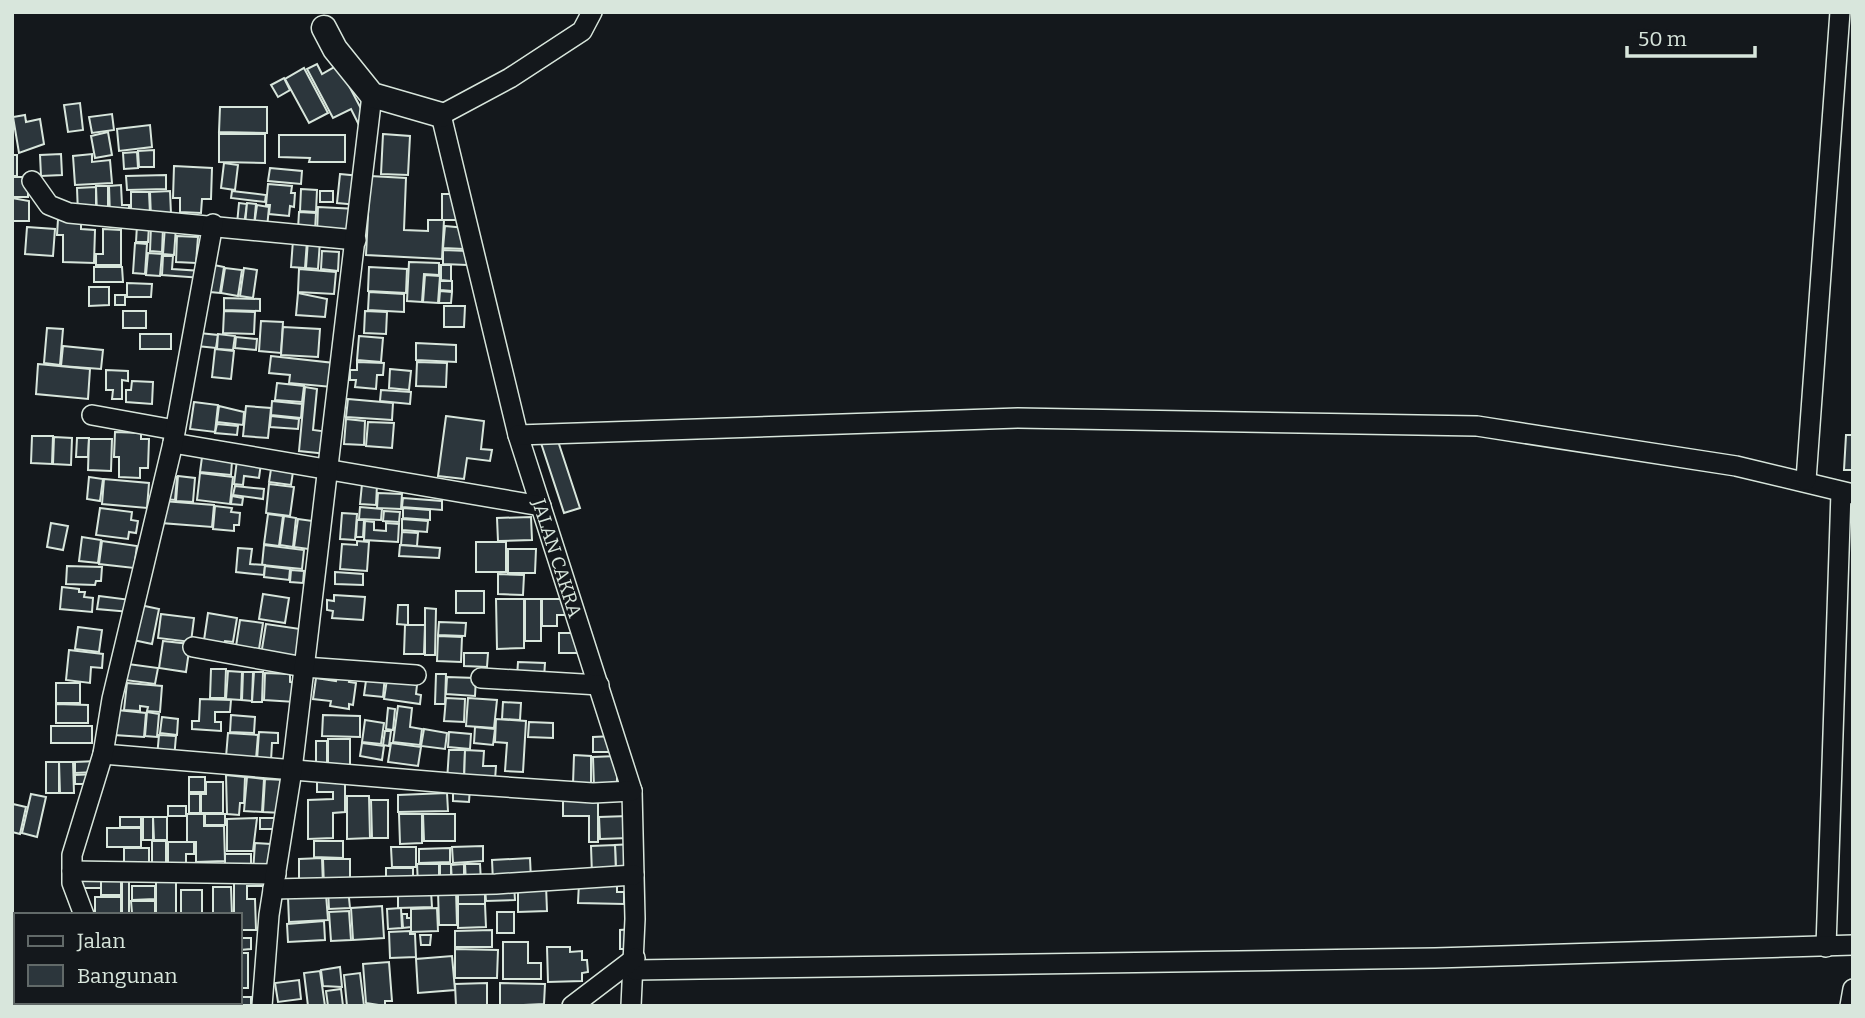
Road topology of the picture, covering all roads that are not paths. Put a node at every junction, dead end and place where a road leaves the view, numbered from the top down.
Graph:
1 (592, 12) edge
2 (1840, 12) edge
3 (320, 20) edge
4 (1843, 75) edge
5 (372, 95) junction
6 (441, 115) junction
7 (32, 181) dead end
8 (213, 225) junction
9 (356, 240) junction
10 (92, 415) dead end
11 (518, 435) junction
12 (174, 436) junction
13 (327, 472) junction
14 (1807, 480) junction
15 (1847, 493) edge
16 (541, 506) junction
17 (193, 648) dead end
18 (304, 667) junction
19 (416, 675) dead end
20 (481, 678) dead end
21 (599, 685) junction
22 (103, 754) junction
23 (292, 770) junction
24 (632, 791) junction
25 (72, 871) junction
26 (634, 875) junction
27 (275, 882) junction
28 (82, 913) edge
29 (1853, 945) edge
30 (1826, 947) junction
31 (635, 964) junction
32 (1853, 989) edge
33 (262, 1006) edge
34 (572, 1006) edge
35 (631, 1006) edge
36 (1850, 1006) edge

1 - 6 street
2 - 4 street
3 - 5 main road
4 - 14 street
5 - 6 main road
5 - 9 street
6 - 11 street, JALAN CAKRA
7 - 8 street
8 - 9 street
8 - 12 street
9 - 13 street
10 - 12 street
11 - 14 street
11 - 16 street, JALAN CAKRA
12 - 13 street
12 - 22 street
13 - 16 street
13 - 18 street
14 - 15 street
15 - 30 street
16 - 21 street, JALAN CAKRA
17 - 18 street
18 - 19 street
18 - 23 street
20 - 21 street
21 - 24 street, JALAN CAKRA
22 - 23 street
22 - 25 street
23 - 24 street
23 - 27 street
24 - 26 street, JALAN CAKRA
25 - 27 street
25 - 28 street
26 - 27 street
26 - 31 street, JALAN CAKRA
27 - 33 street
29 - 30 street
30 - 31 street
31 - 34 street
31 - 35 street, JALAN CAKRA
32 - 36 street

